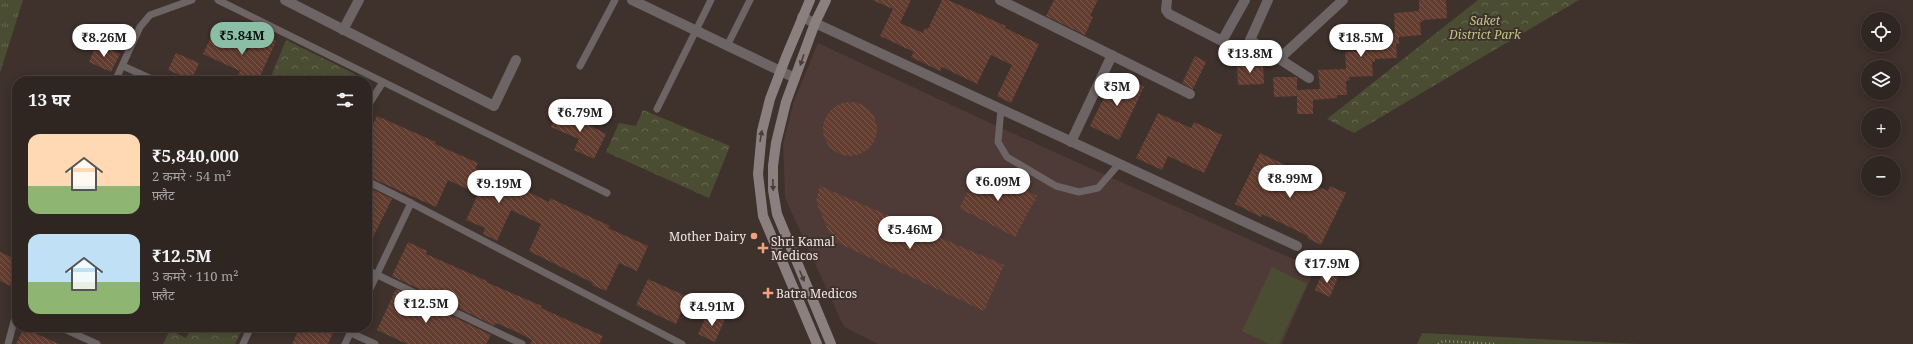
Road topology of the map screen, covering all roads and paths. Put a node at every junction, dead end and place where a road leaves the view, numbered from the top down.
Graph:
1 (192, 0) edge
2 (218, 0) edge
3 (285, 0) edge
4 (359, 0) edge
5 (615, 0) edge
6 (632, 0) edge
7 (711, 0) edge
8 (750, 0) edge
9 (810, 0) edge
10 (826, 0) edge
11 (1000, 0) edge
12 (1166, 0) edge
13 (1245, 0) edge
14 (1268, 0) edge
15 (1343, 0) edge
16 (802, 17) junction
17 (815, 23) junction
18 (343, 30) junction
19 (695, 31) junction
20 (728, 46) junction
21 (1112, 55) junction
22 (1279, 59) junction
23 (516, 60) dead end
24 (123, 66) junction
25 (580, 66) dead end
26 (781, 72) junction
27 (118, 76) edge
28 (145, 76) edge
29 (371, 76) edge
30 (372, 77) edge
31 (795, 78) junction
32 (1309, 78) dead end
33 (383, 82) junction
34 (1190, 94) dead end
35 (770, 98) junction
36 (372, 99) edge
37 (786, 102) junction
38 (657, 109) dead end
39 (1001, 109) junction
40 (1071, 142) junction
41 (1119, 164) junction
42 (372, 184) edge
43 (607, 193) dead end
44 (411, 203) junction
45 (1297, 246) dead end
46 (372, 272) edge
47 (376, 274) junction
48 (372, 283) edge
49 (12, 329) edge
50 (71, 332) edge
51 (249, 332) edge
52 (351, 332) edge
53 (355, 332) edge
54 (8, 344) edge
55 (97, 344) edge
56 (243, 344) edge
57 (345, 344) edge
58 (375, 344) edge
59 (522, 344) edge
60 (682, 344) edge
61 (817, 344) edge
62 (831, 344) edge
63 (1438, 344) edge
64 (1496, 344) edge

1 - 24 lane
2 - 29 lane
3 - 18 street
4 - 18 street
5 - 25 lane
6 - 19 street
7 - 19 lane
8 - 20 lane
9 - 16 street
10 - 17 street
11 - 21 street
12 - 13 street
14 - 22 street
15 - 22 street
16 - 17 street
16 - 26 street
17 -> 31 street
17 - 39 street
18 - 23 street
19 - 20 street
19 - 38 lane
20 - 26 street
21 - 34 street
21 - 40 street
22 - 32 street
24 - 27 lane
24 - 28 lane
26 - 31 street
26 - 35 street
30 - 33 lane
31 - 37 street
33 - 36 lane
33 - 43 lane
35 - 37 street
61 -> 35 street
37 -> 62 street
39 - 40 street
39 - 41 lane
40 - 41 street
41 - 45 street
42 - 44 lane
44 - 47 lane
44 - 60 lane
46 - 47 lane
47 - 48 lane
47 - 59 lane
49 - 54 lane
50 - 55 lane
51 - 56 lane
52 - 57 lane
53 - 58 lane
63 - 64 path

